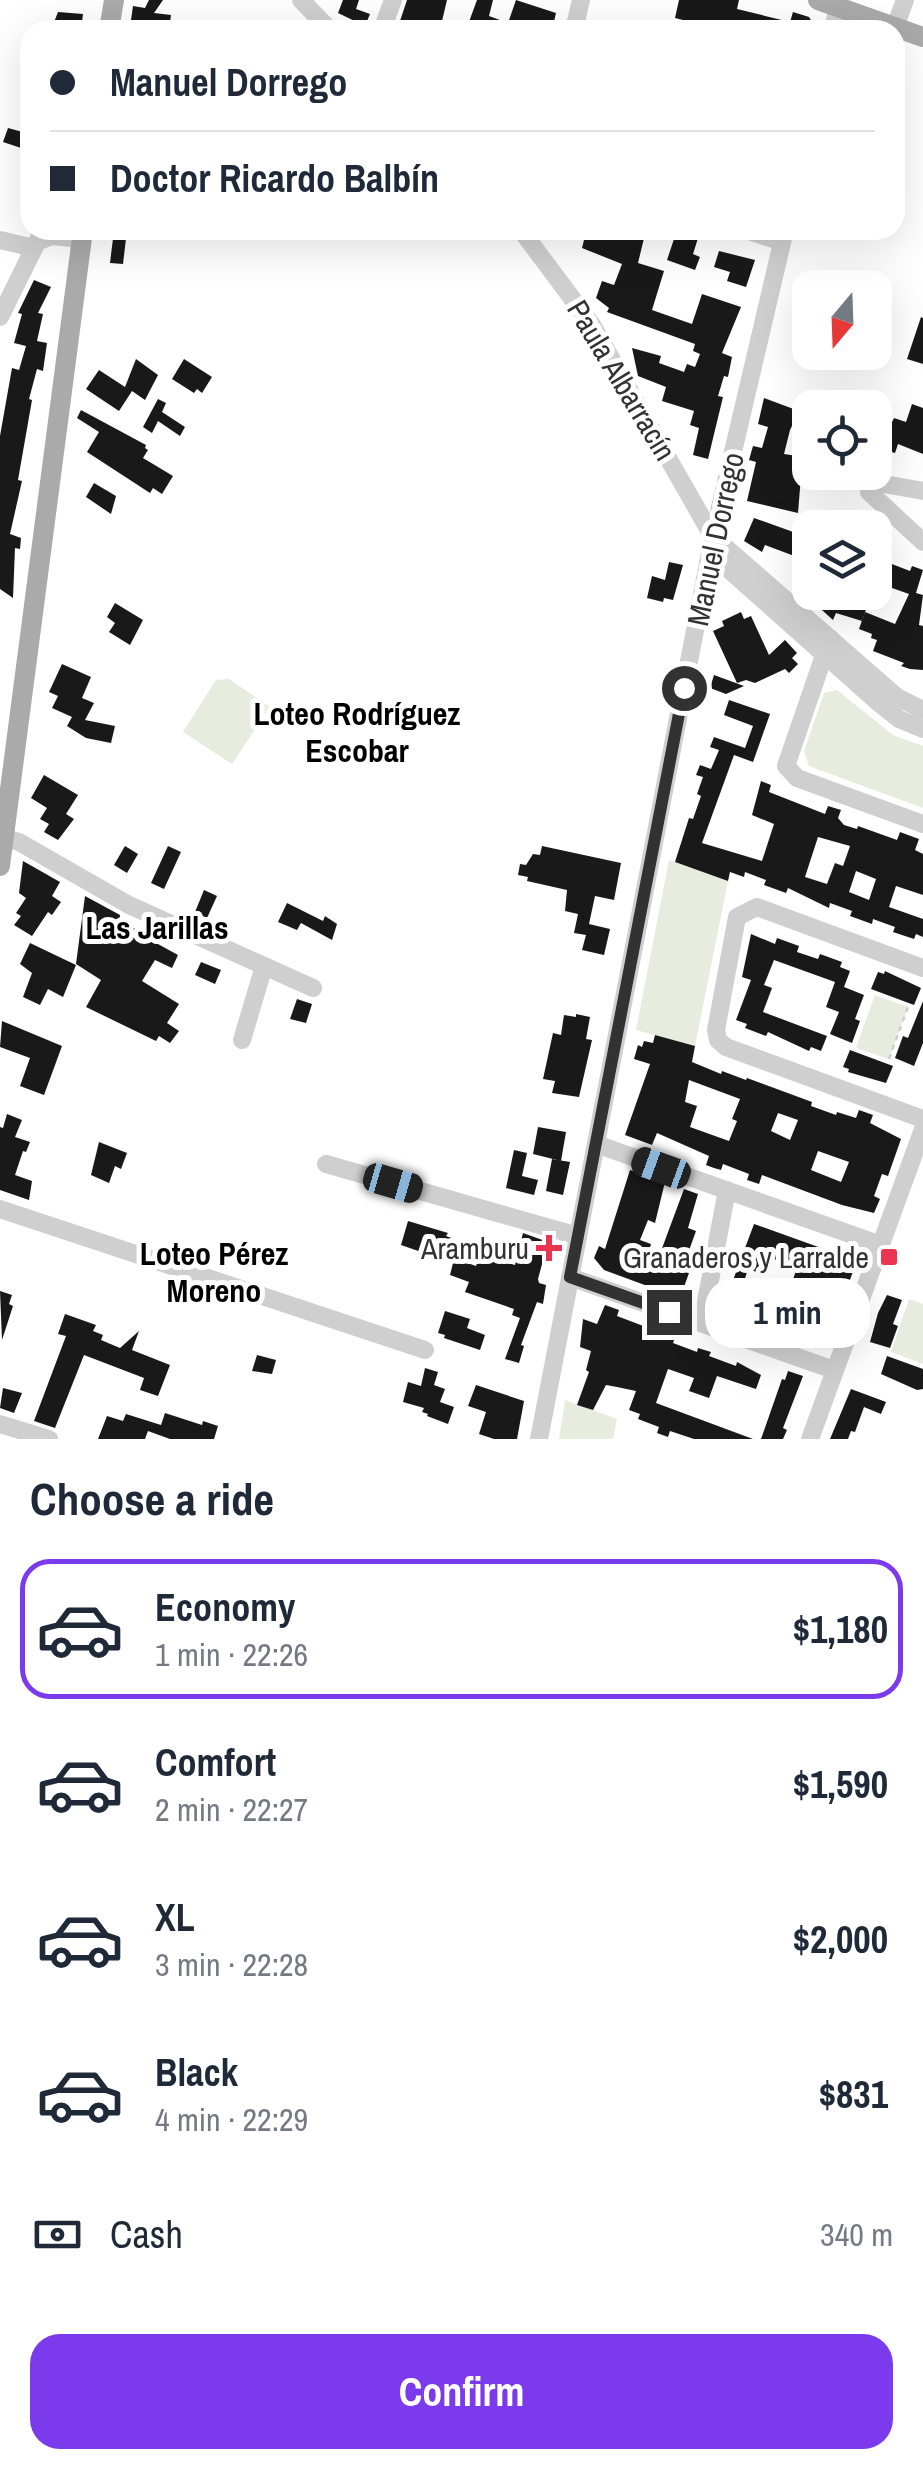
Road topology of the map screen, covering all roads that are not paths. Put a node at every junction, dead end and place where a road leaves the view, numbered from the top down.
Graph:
1 (301, 0) edge
2 (828, 4) edge
3 (320, 20) edge
4 (875, 20) edge
5 (0, 240) edge
6 (38, 240) edge
7 (81, 240) edge
8 (530, 240) edge
9 (783, 240) edge
10 (0, 317) edge
11 (923, 491) edge
12 (713, 537) junction
13 (923, 542) edge
14 (827, 646) junction
15 (923, 710) edge
16 (923, 729) edge
17 (923, 824) edge
18 (2, 836) edge
19 (0, 866) edge
20 (264, 966) junction
21 (923, 968) edge
22 (312, 988) dead end
23 (242, 1040) dead end
24 (923, 1119) edge
25 (923, 1129) edge
26 (596, 1144) junction
27 (326, 1164) dead end
28 (727, 1190) junction
29 (0, 1209) edge
30 (578, 1236) junction
31 (880, 1245) junction
32 (570, 1277) junction
33 (702, 1323) junction
34 (426, 1350) dead end
35 (834, 1370) junction
36 (0, 1424) edge
37 (50, 1439) edge
38 (539, 1439) edge
39 (810, 1439) edge

1 - 3 street
2 - 4 main road
5 - 6 street
6 - 10 street
7 - 18 main road
8 - 12 street, Paula Albarracín
9 - 12 street, Manuel Dorrego
11 - 13 street
12 - 14 street, Paula Albarracín
12 - 26 street, Manuel Dorrego
14 - 15 street, Paula Albarracín
14 - 16 street, Paula Albarracín
14 - 17 street
18 - 19 main road
18 - 20 street
20 - 22 street
20 - 23 street
21 - 24 street
25 - 31 street
26 - 28 street
26 - 30 street, Manuel Dorrego
27 - 30 street
28 - 31 street
28 - 33 street
29 - 34 street
30 - 32 street, Manuel Dorrego
31 - 35 street
32 - 33 street
32 - 38 street, Manuel Dorrego
33 - 35 street
35 - 39 street
36 - 37 street

